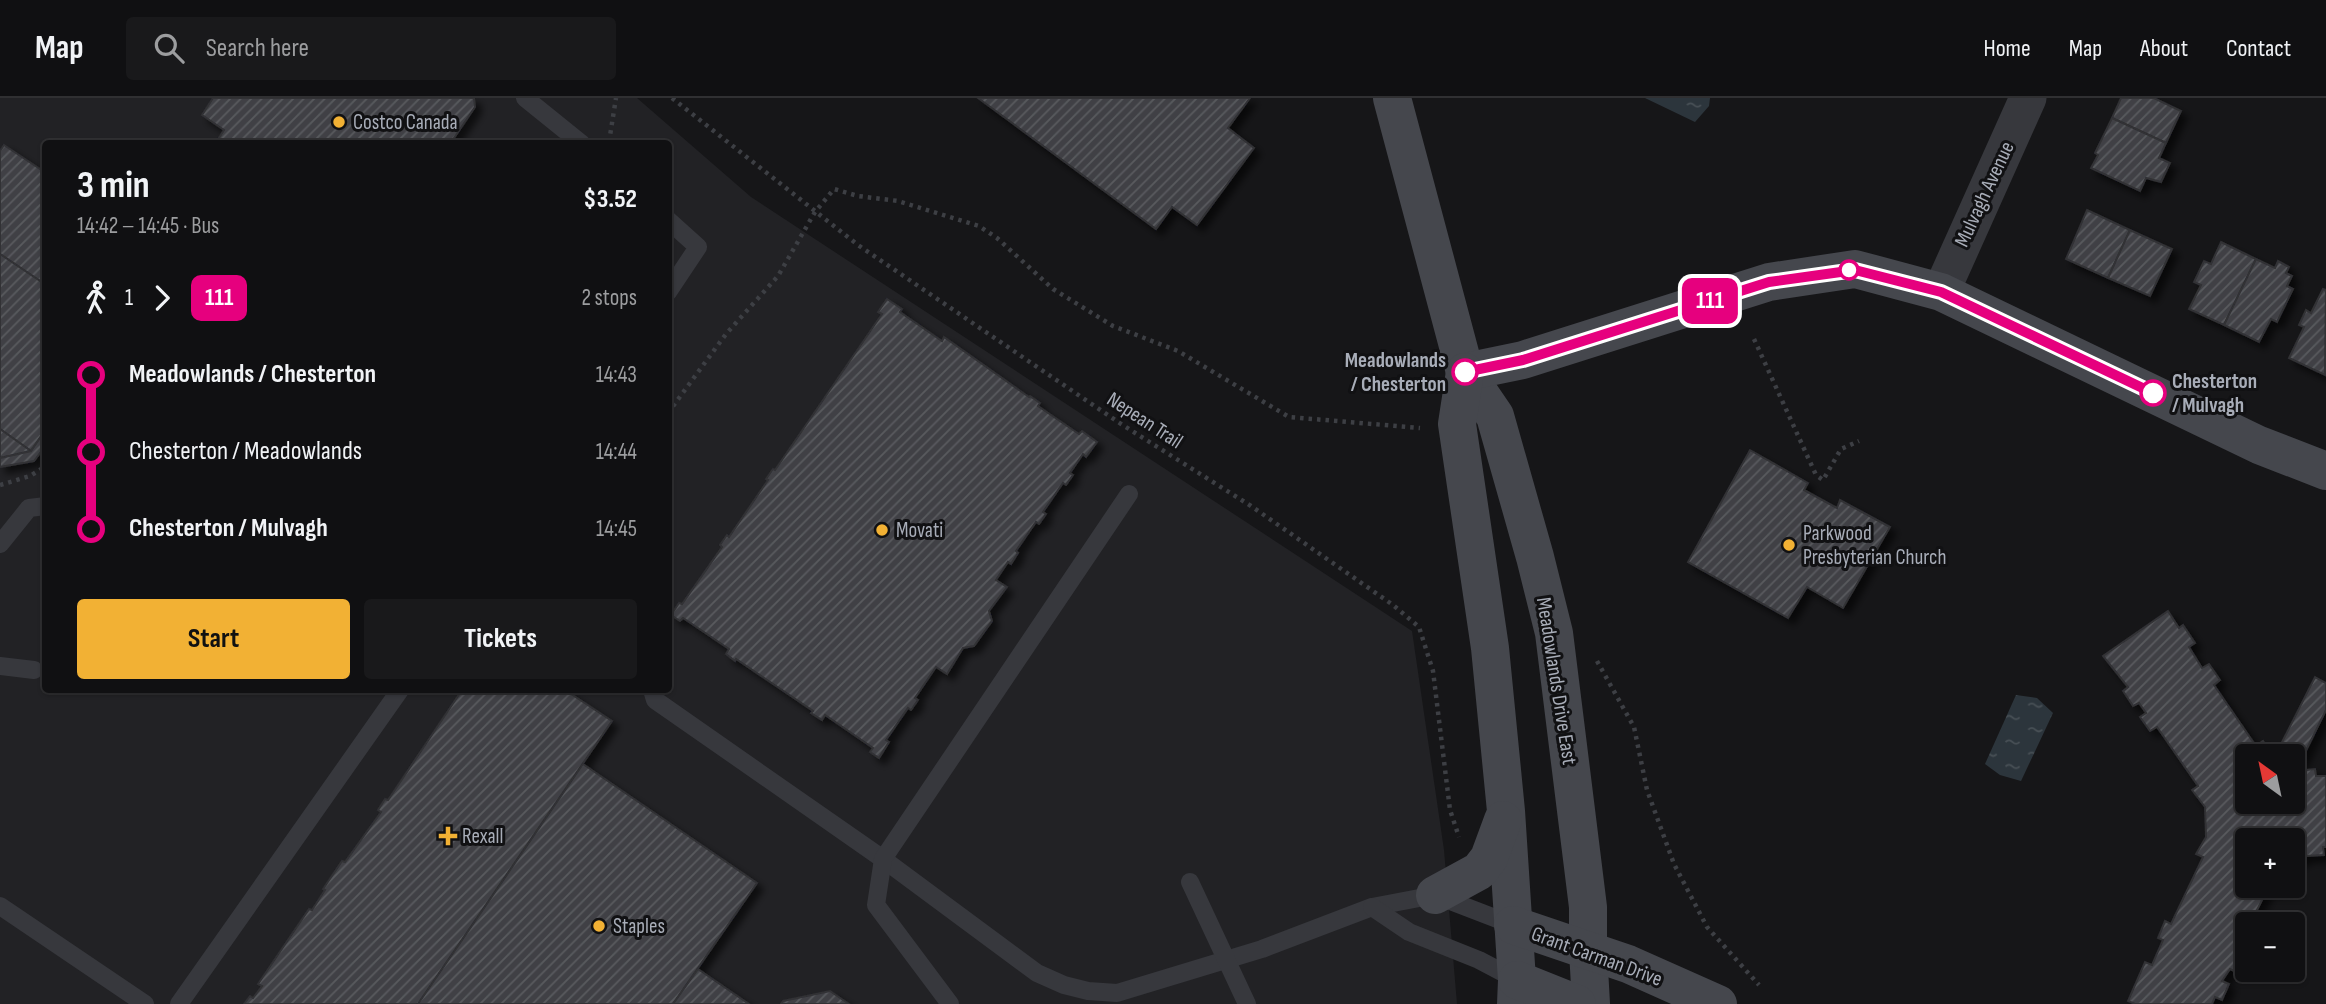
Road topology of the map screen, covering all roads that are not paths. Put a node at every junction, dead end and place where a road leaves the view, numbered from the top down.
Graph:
1 (525, 98) edge
2 (1392, 98) edge
3 (2028, 98) edge
4 (577, 140) edge
5 (672, 224) edge
6 (672, 286) edge
7 (1941, 292) junction
8 (1465, 372) junction
9 (2326, 471) edge
10 (1129, 494) dead end
11 (42, 506) edge
12 (0, 544) edge
13 (0, 666) edge
14 (34, 670) dead end
15 (398, 693) edge
16 (653, 693) edge
17 (1506, 811) junction
18 (883, 859) junction
19 (1190, 882) dead end
20 (1435, 895) junction
21 (0, 906) edge
22 (1372, 907) junction
23 (1513, 925) junction
24 (1588, 950) junction
25 (1226, 959) junction
26 (1516, 992) edge
27 (1117, 999) edge
28 (145, 1004) edge
29 (179, 1004) edge
30 (950, 1004) edge
31 (1247, 1004) edge
32 (1577, 1004) edge
33 (1591, 1004) edge
34 (1718, 1004) edge

1 - 4 lane
2 - 8 main road, Meadowlands Drive East
3 - 7 street, Mulvagh Avenue
5 - 6 lane
7 - 8 main road
7 - 9 main road
8 - 17 main road, Meadowlands Drive East
8 - 24 main road, Meadowlands Drive East
10 - 18 lane
11 - 12 lane
13 - 14 lane
15 - 29 lane
16 - 18 lane
17 - 20 main road
17 - 23 main road, Meadowlands Drive East
18 - 27 lane
18 - 30 lane
19 - 25 lane
20 - 22 lane
20 - 23 lane
21 - 28 lane
22 - 25 lane
22 - 26 lane
23 - 24 main road, Grant Carman Drive
23 - 26 main road, Meadowlands Drive East
24 - 33 main road, Meadowlands Drive East
24 - 34 main road, Grant Carman Drive
25 - 27 lane
25 - 31 lane
26 - 32 main road

